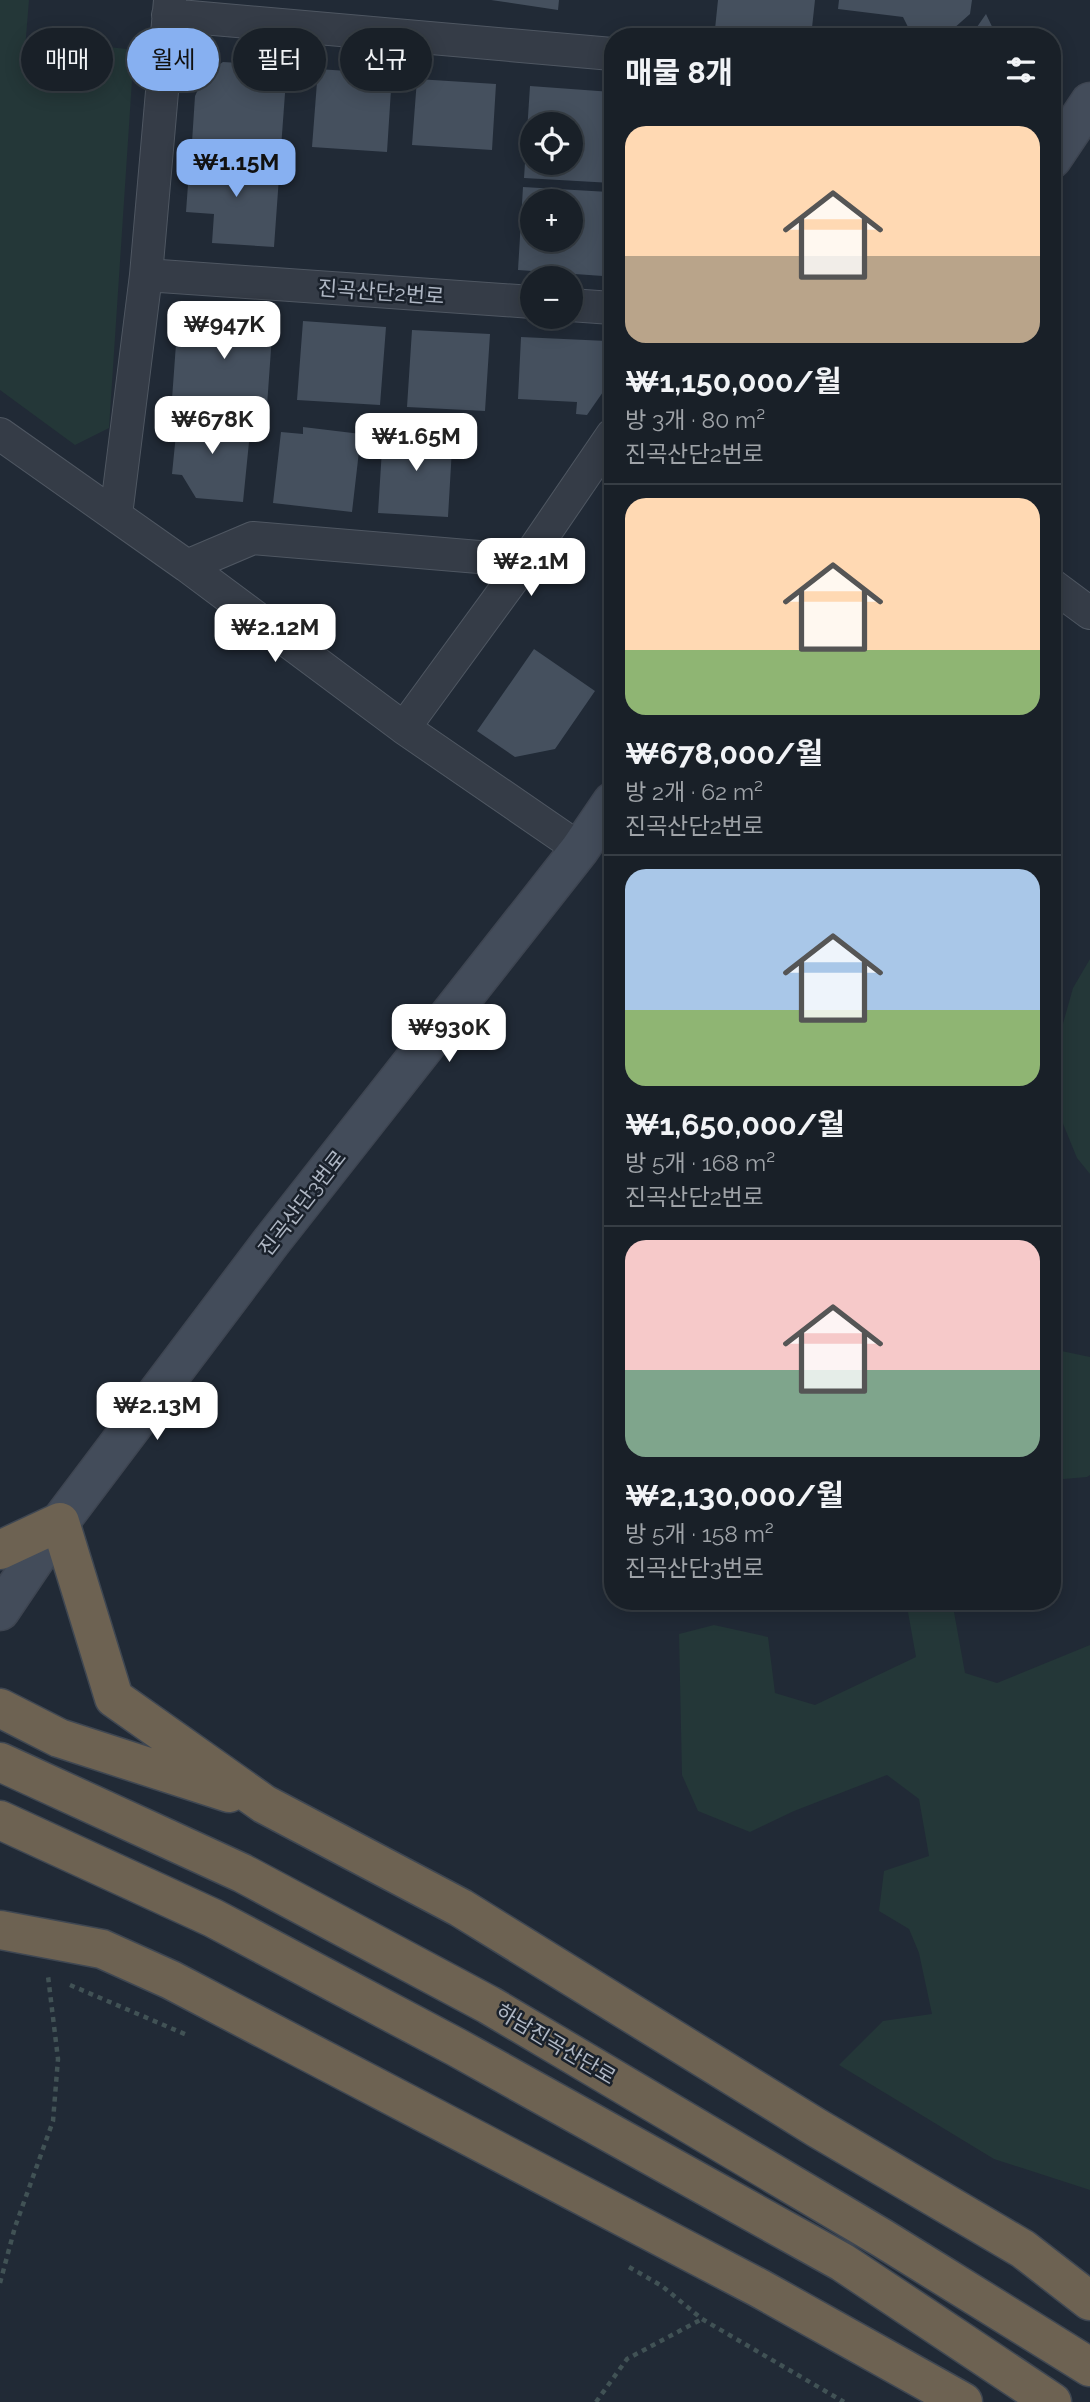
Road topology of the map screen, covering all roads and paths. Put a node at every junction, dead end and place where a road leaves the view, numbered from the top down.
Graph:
1 (169, 7) edge
2 (604, 53) edge
3 (1090, 102) edge
4 (1061, 146) edge
5 (146, 275) junction
6 (520, 301) edge
7 (583, 306) edge
8 (604, 307) edge
9 (0, 434) edge
10 (604, 447) edge
11 (116, 515) junction
12 (526, 561) junction
13 (187, 566) junction
14 (1061, 592) edge
15 (1090, 613) edge
16 (404, 728) junction
17 (604, 814) edge
18 (580, 849) junction
19 (60, 1522) junction
20 (0, 1550) edge
21 (0, 1611) edge
22 (0, 1708) edge
23 (0, 1762) edge
24 (264, 1804) junction
25 (0, 1820) edge
26 (0, 1901) edge
27 (0, 1930) edge
28 (102, 1949) junction
29 (36, 1974) dead end
30 (48, 1976) junction
31 (192, 2038) dead end
32 (626, 2265) dead end
33 (0, 2283) edge
34 (1090, 2301) edge
35 (702, 2319) junction
36 (1090, 2367) edge
37 (596, 2402) edge
38 (844, 2402) edge
39 (963, 2402) edge
40 (1052, 2402) edge

1 - 2 street
1 - 5 street
3 - 4 street
5 - 6 street, 진곡산단2번로
5 - 11 street
7 - 8 street
9 - 11 street
10 - 12 street
11 - 13 street
12 - 13 street
12 - 16 street
13 - 16 street
14 - 15 street
16 - 18 street
17 - 18 street, 진곡산단3번로
18 - 19 street, 진곡산단3번로
19 - 20 highway
19 - 21 street, 진곡산단3번로
19 - 24 highway
22 - 24 highway
23 - 36 highway, 하남진곡산단로
24 - 34 highway
25 - 40 highway
26 - 28 highway
27 - 28 highway
28 - 39 highway
29 - 30 path
30 - 31 path
30 - 33 path
32 - 35 path
35 - 37 path
35 - 38 path

